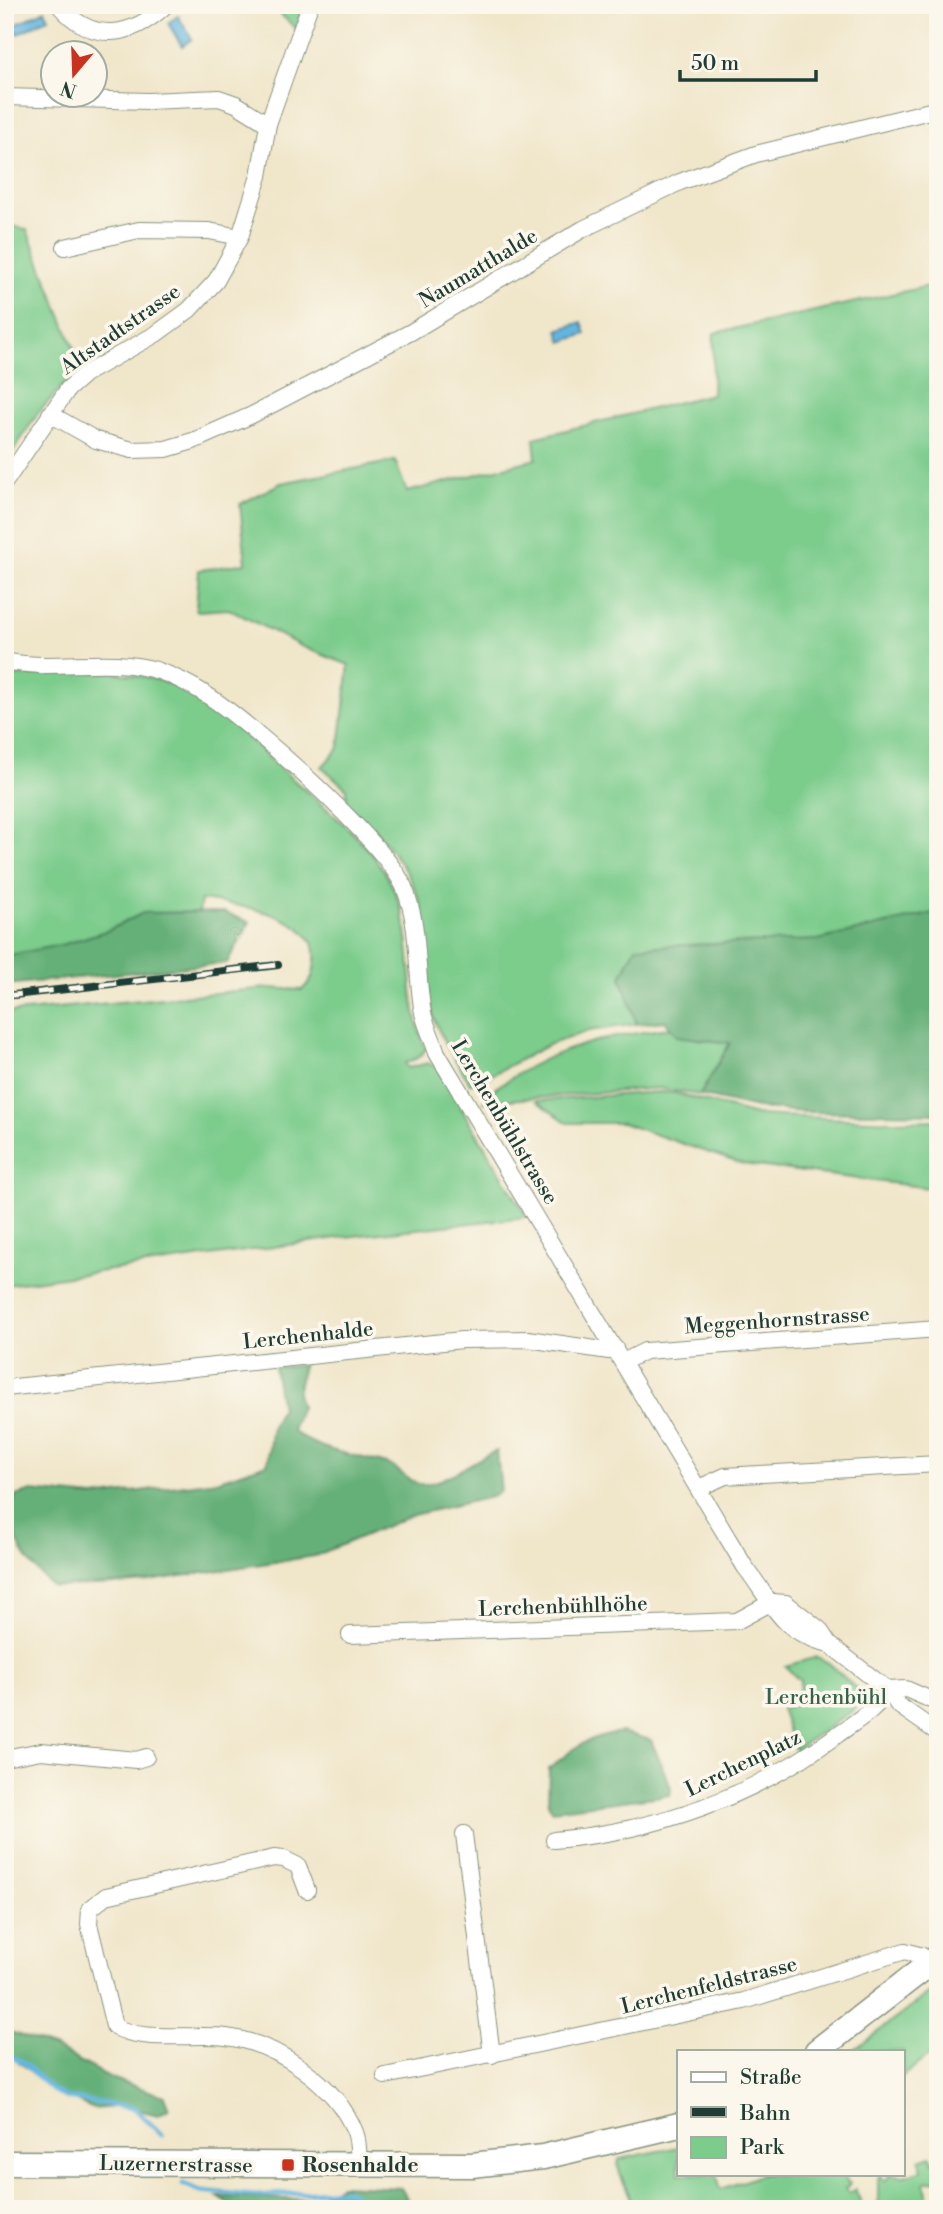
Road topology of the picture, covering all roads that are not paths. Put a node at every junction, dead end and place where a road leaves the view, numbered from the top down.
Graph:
1 (59, 5) edge
2 (166, 5) edge
3 (310, 5) edge
4 (5, 97) edge
5 (938, 109) edge
6 (268, 124) junction
7 (240, 237) junction
8 (65, 247) dead end
9 (50, 414) junction
10 (5, 482) edge
11 (5, 661) edge
12 (938, 1329) edge
13 (619, 1355) junction
14 (5, 1388) edge
15 (938, 1464) edge
16 (699, 1488) junction
17 (772, 1602) junction
18 (350, 1636) dead end
19 (888, 1690) junction
20 (938, 1703) edge
21 (938, 1733) edge
22 (146, 1757) dead end
23 (5, 1758) edge
24 (464, 1834) dead end
25 (554, 1840) dead end
26 (307, 1890) dead end
27 (935, 1960) edge
28 (818, 2050) edge
29 (492, 2055) junction
30 (385, 2076) dead end
31 (677, 2126) edge
32 (5, 2164) edge
33 (359, 2164) junction

1 - 2 street
3 - 6 street, Altstadtstrasse
4 - 6 street
5 - 9 street, Naumatthalde
6 - 7 street, Altstadtstrasse
7 - 8 street
7 - 9 street, Altstadtstrasse
9 - 10 street, Altstadtstrasse
11 - 13 street, Lerchenbühlstrasse
12 - 13 street, Meggenhornstrasse
13 - 14 street, Lerchenhalde
13 - 16 street, Lerchenbühlstrasse
15 - 16 street
16 - 17 street, Lerchenbühlstrasse
17 - 18 street, Lerchenbühlhöhe
17 - 19 street, Lerchenbühlstrasse
19 - 20 street, Lerchenbühlstrasse
19 - 21 street, Lerchenbühlstrasse
19 - 25 street, Lerchenplatz
22 - 23 street
24 - 29 street
26 - 33 street
27 - 28 main road
27 - 29 street, Lerchenfeldstrasse
29 - 30 street, Lerchenfeldstrasse
31 - 33 main road, Luzernerstrasse
32 - 33 main road, Luzernerstrasse

